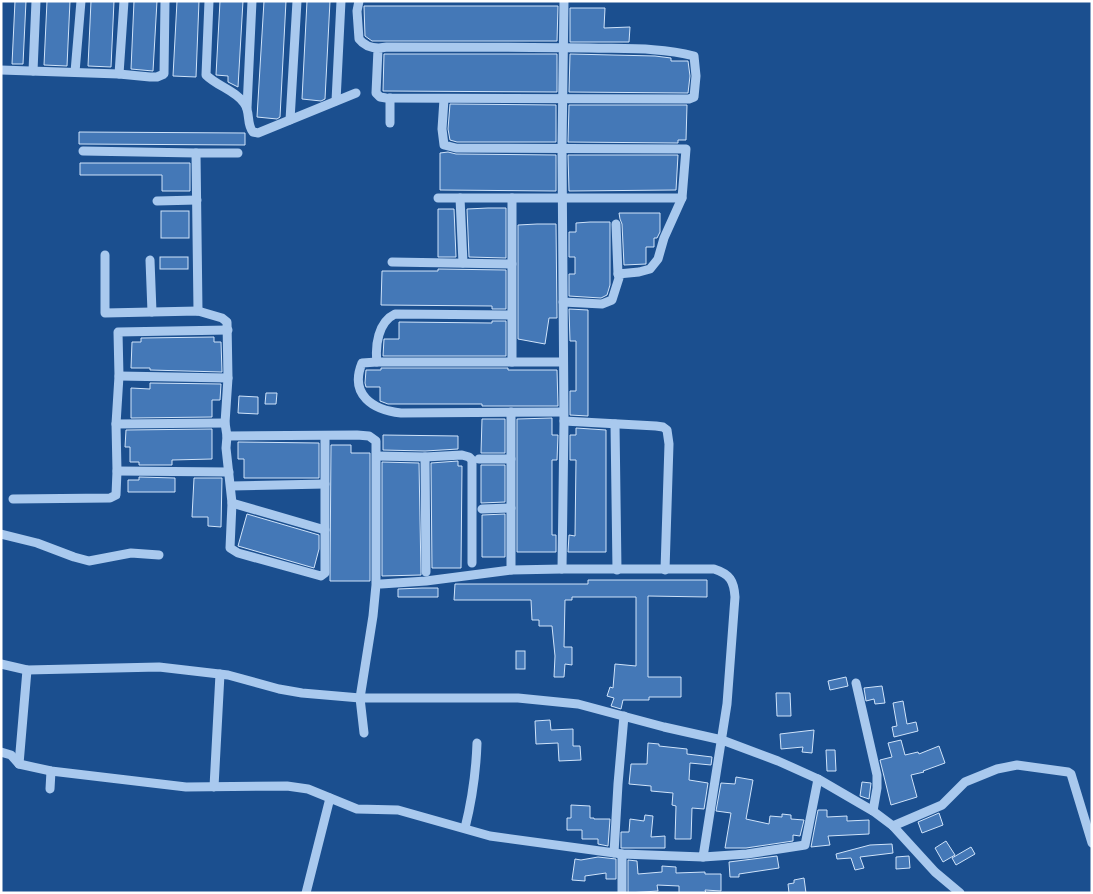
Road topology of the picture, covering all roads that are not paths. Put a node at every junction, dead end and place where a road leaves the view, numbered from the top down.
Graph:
1 (36, 1) edge
2 (80, 1) edge
3 (124, 1) edge
4 (166, 1) edge
5 (209, 1) edge
6 (252, 1) edge
7 (297, 1) edge
8 (341, 1) edge
9 (359, 1) edge
10 (564, 1) edge
11 (378, 48) junction
12 (564, 48) junction
13 (1, 70) edge
14 (33, 70) junction
15 (76, 72) junction
16 (119, 74) junction
17 (356, 93) dead end
18 (390, 98) junction
19 (563, 98) junction
20 (444, 99) junction
21 (336, 101) junction
22 (247, 108) junction
23 (290, 120) junction
24 (390, 123) dead end
25 (562, 148) junction
26 (82, 151) dead end
27 (238, 152) dead end
28 (196, 153) junction
29 (438, 198) dead end
30 (460, 198) junction
31 (512, 198) junction
32 (682, 198) junction
33 (563, 199) junction
34 (197, 200) junction
35 (157, 202) dead end
36 (616, 224) dead end
37 (105, 255) dead end
38 (150, 260) dead end
39 (392, 262) dead end
40 (463, 264) junction
41 (512, 264) junction
42 (618, 274) junction
43 (563, 302) junction
44 (152, 312) junction
45 (198, 312) junction
46 (512, 315) junction
47 (228, 330) junction
48 (377, 362) junction
49 (512, 362) junction
50 (562, 362) junction
51 (119, 376) junction
52 (228, 378) junction
53 (511, 412) junction
54 (563, 416) junction
55 (225, 422) junction
56 (116, 424) junction
57 (614, 424) junction
58 (227, 436) junction
59 (325, 436) junction
60 (377, 456) junction
61 (425, 457) junction
62 (479, 459) dead end
63 (511, 459) junction
64 (117, 471) junction
65 (229, 472) junction
66 (324, 484) junction
67 (231, 486) junction
68 (13, 499) dead end
69 (232, 503) junction
70 (482, 508) dead end
71 (511, 508) junction
72 (325, 530) junction
73 (1, 534) edge
74 (159, 555) dead end
75 (472, 563) dead end
76 (562, 569) junction
77 (511, 570) junction
78 (616, 570) junction
79 (665, 570) junction
80 (426, 572) dead end
81 (381, 584) dead end
82 (1, 664) edge
83 (27, 670) junction
84 (220, 674) junction
85 (856, 682) dead end
86 (360, 698) junction
87 (624, 716) junction
88 (364, 733) dead end
89 (722, 740) junction
90 (477, 743) dead end
91 (1, 752) edge
92 (18, 764) junction
93 (51, 771) junction
94 (818, 779) junction
95 (214, 787) junction
96 (50, 789) dead end
97 (330, 798) junction
98 (872, 811) junction
99 (893, 826) junction
100 (465, 828) junction
101 (1092, 843) edge
102 (618, 853) junction
103 (703, 857) junction
104 (306, 893) edge
105 (622, 893) edge
106 (960, 893) edge

1 - 14 street
2 - 15 street
3 - 16 street
4 - 16 street
5 - 22 street
6 - 22 street
7 - 23 street
8 - 21 street
9 - 11 street
10 - 12 street
11 - 12 street
11 - 18 street
12 - 19 street
12 - 19 street
13 - 14 street
14 - 15 street
15 - 16 street
17 - 21 street
18 - 20 street
18 - 24 street
19 - 20 street
19 - 25 street
20 - 25 street
21 - 23 street
22 - 23 street
25 - 32 street
25 - 33 street
26 - 28 street
27 - 28 street
28 - 34 street
29 - 30 street
30 - 31 street
30 - 40 street
31 - 33 street
31 - 41 street
32 - 33 street
32 - 42 street
33 - 43 street
34 - 35 street
34 - 45 street
36 - 42 street
37 - 44 street
38 - 44 street
39 - 40 street
40 - 41 street
41 - 46 street
42 - 43 street
43 - 50 street
44 - 45 street
45 - 47 street
46 - 48 street
46 - 49 street
47 - 51 street
47 - 52 street
48 - 49 street
48 - 53 street
49 - 50 street
50 - 54 street
51 - 52 street
51 - 56 street
52 - 55 street
53 - 54 street
53 - 63 street
54 - 57 street
54 - 76 street
55 - 56 street
55 - 58 street
56 - 64 street
57 - 78 street
57 - 79 street
58 - 59 street
58 - 65 street
59 - 60 street
59 - 66 street
60 - 61 street
60 - 86 street
61 - 75 street
61 - 80 street
62 - 63 street
63 - 71 street
64 - 65 street
64 - 68 street
65 - 67 street
66 - 67 street
66 - 72 street
67 - 69 street
69 - 72 street
69 - 72 street
70 - 71 street
71 - 77 street
73 - 74 street
76 - 77 street
76 - 78 street
77 - 81 street
78 - 79 street
79 - 89 street
82 - 83 street
83 - 84 street
83 - 92 street
84 - 86 street
84 - 95 street
85 - 98 street
86 - 87 street
86 - 88 street
87 - 89 street
87 - 102 street
89 - 94 street
89 - 103 street
90 - 100 street
91 - 92 street
92 - 93 street
93 - 95 street
93 - 96 street
94 - 98 street
94 - 103 street
95 - 97 street
97 - 100 street
97 - 104 street
98 - 99 street
99 - 101 street
99 - 106 street
100 - 102 street
102 - 103 street
102 - 105 street

